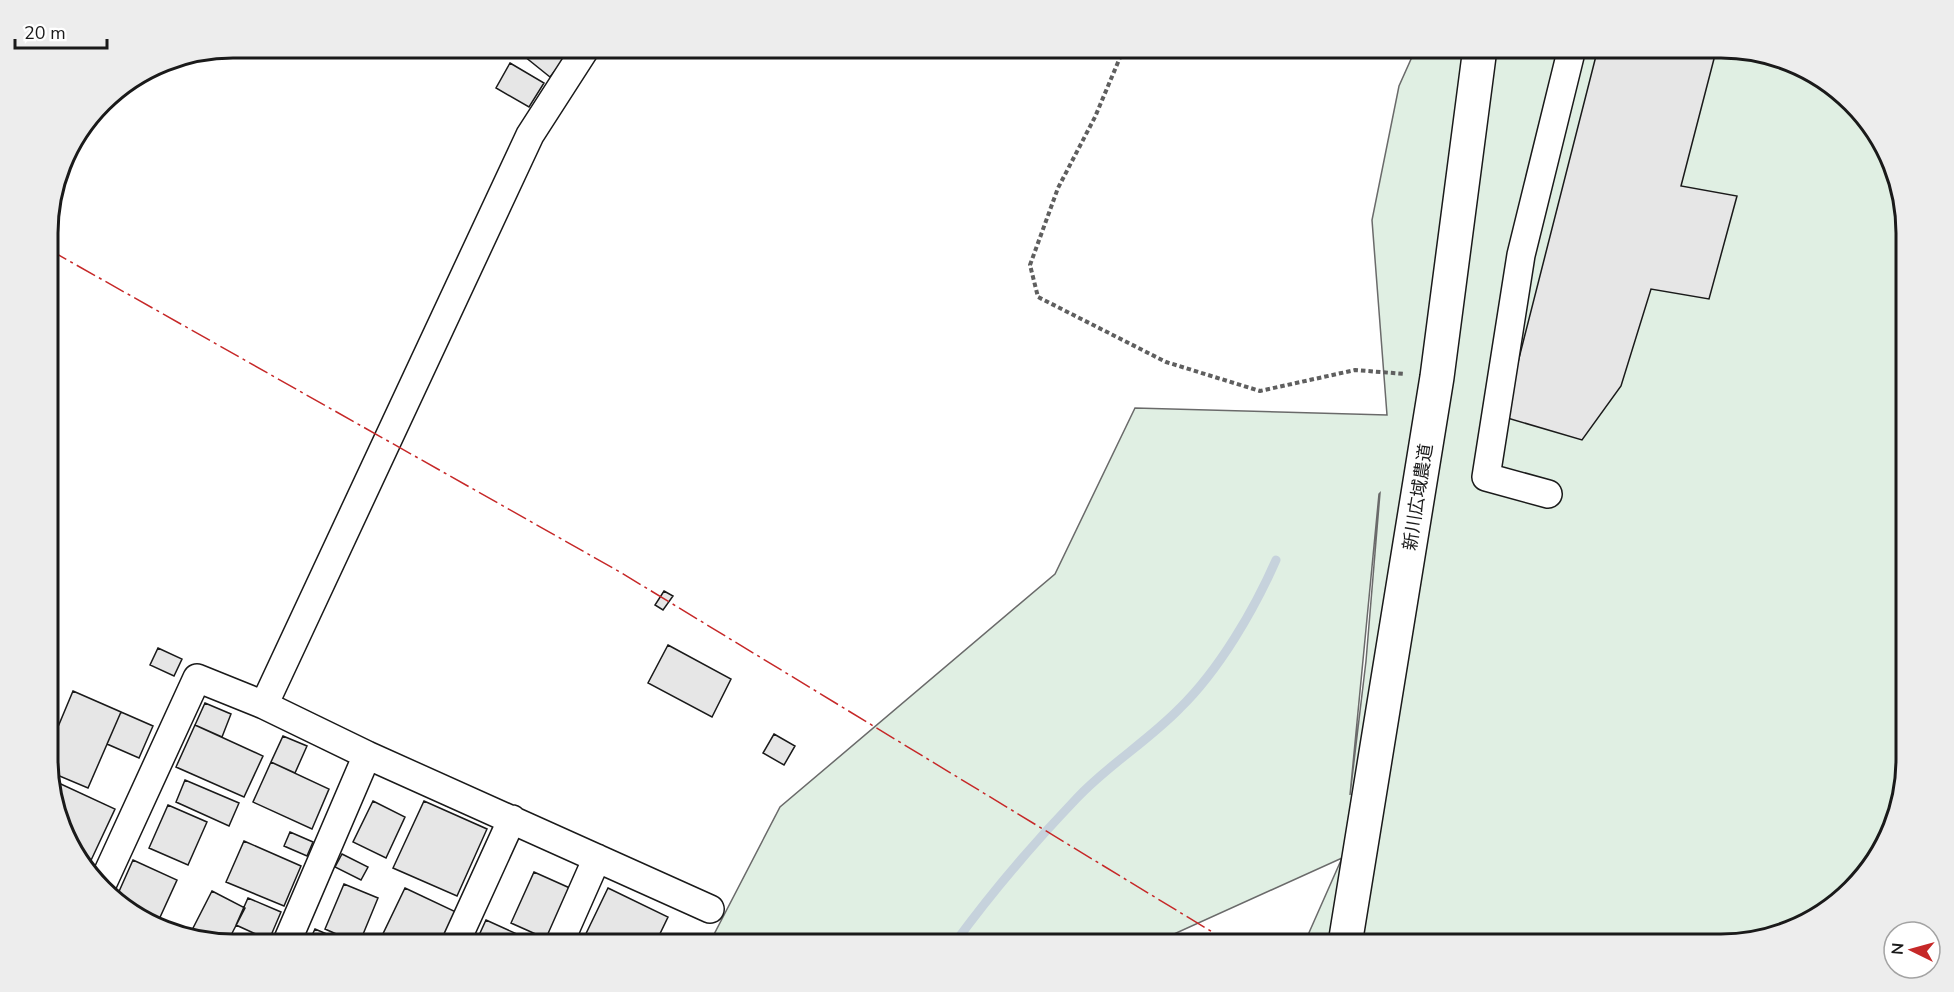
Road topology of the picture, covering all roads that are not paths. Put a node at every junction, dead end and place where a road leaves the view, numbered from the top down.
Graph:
1 (580, 58) edge
2 (1479, 58) edge
3 (1570, 58) edge
4 (1548, 495) dead end
5 (264, 705) junction
6 (367, 755) junction
7 (512, 819) junction
8 (597, 858) junction
9 (106, 877) edge
10 (710, 909) dead end
11 (1347, 933) edge
12 (290, 934) edge
13 (460, 934) edge
14 (564, 934) edge

1 - 5 street
2 - 11 street, 新川広域農道
3 - 4 street
5 - 6 street
5 - 9 street
6 - 7 street
6 - 12 street
7 - 8 street
7 - 13 street
8 - 10 street
8 - 14 street

